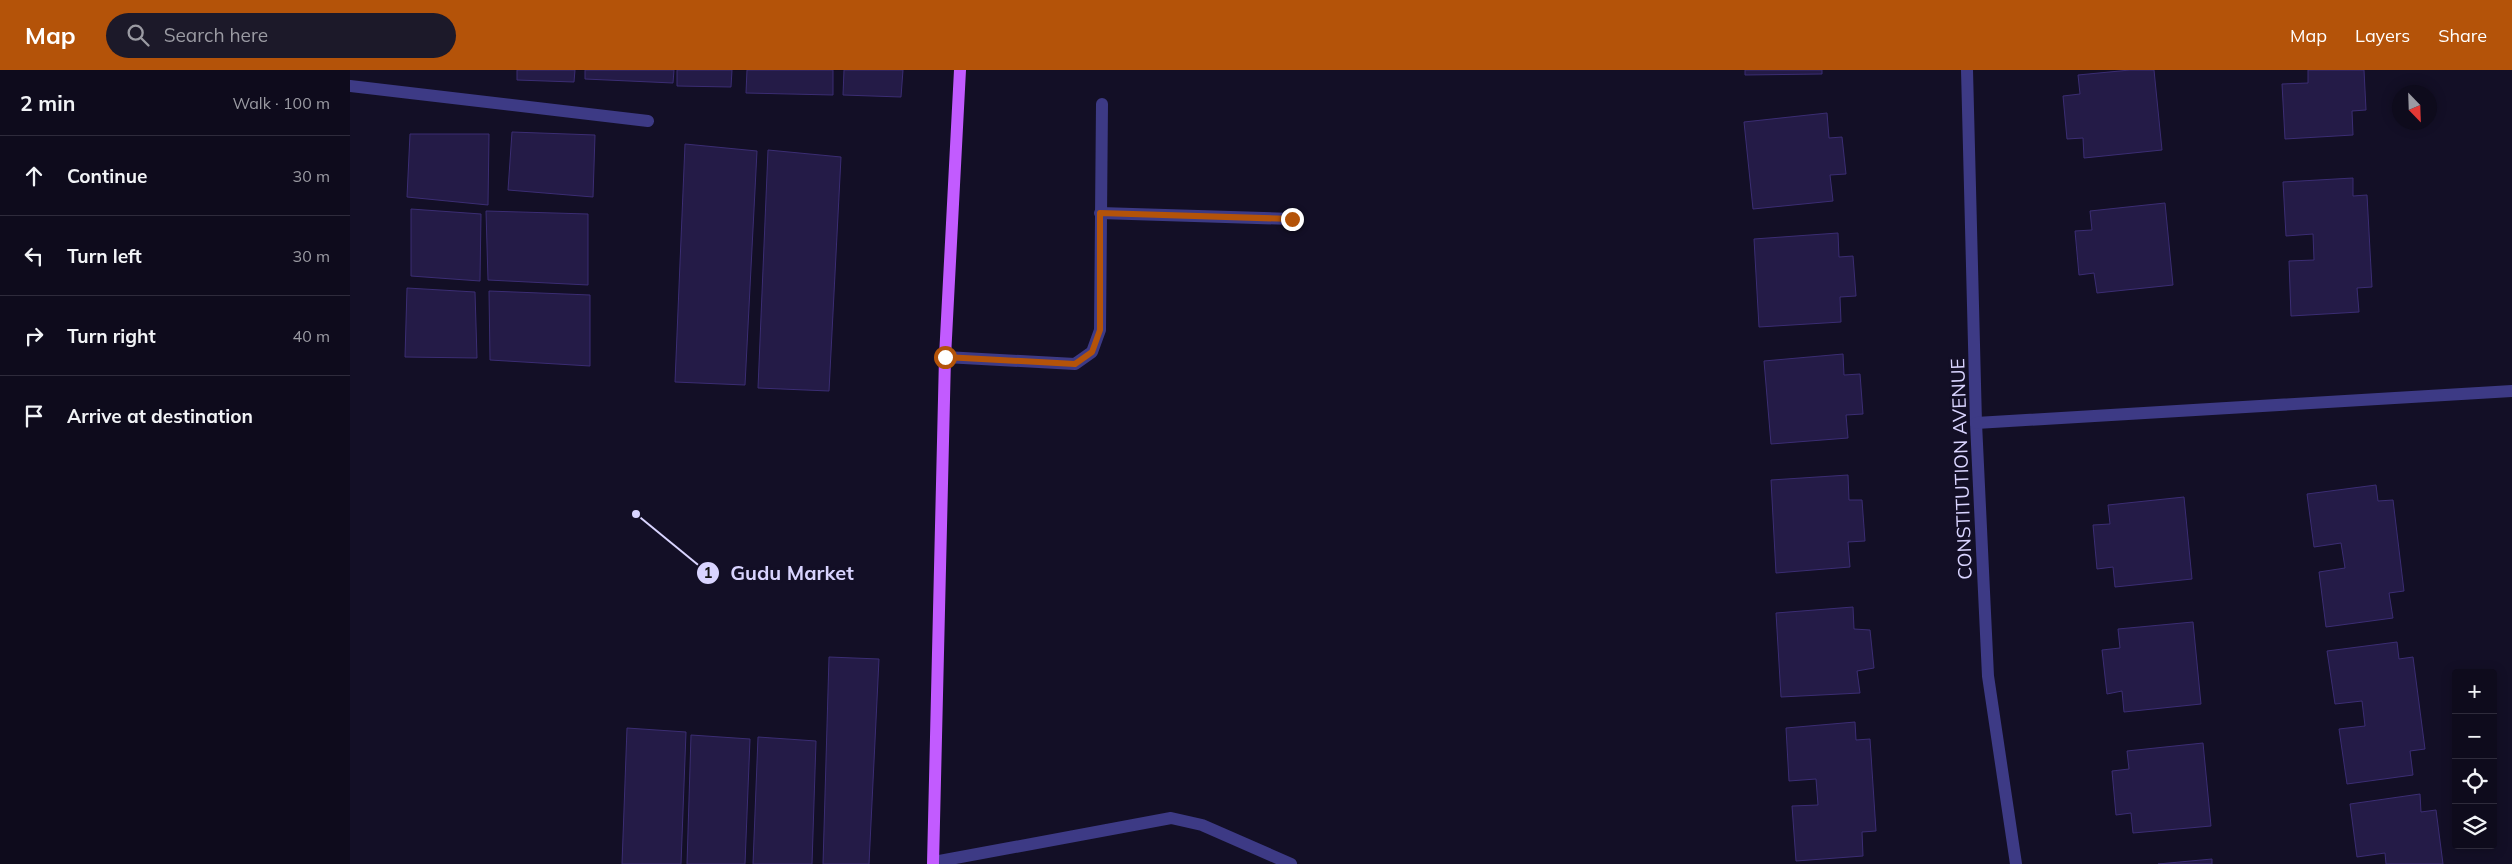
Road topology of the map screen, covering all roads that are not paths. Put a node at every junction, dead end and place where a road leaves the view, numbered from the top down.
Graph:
1 (960, 70) edge
2 (1968, 70) edge
3 (350, 86) edge
4 (1102, 104) dead end
5 (648, 121) dead end
6 (1100, 213) junction
7 (1292, 219) dead end
8 (945, 357) junction
9 (2512, 391) edge
10 (1976, 423) junction
11 (934, 863) edge
12 (1291, 864) edge
13 (2016, 864) edge

1 - 8 main road
2 - 10 street, CONSTITUTION AVENUE
3 - 5 street
4 - 6 street
6 - 7 street
6 - 8 street
8 - 11 main road
9 - 10 street
10 - 13 street, CONSTITUTION AVENUE
11 - 12 street

